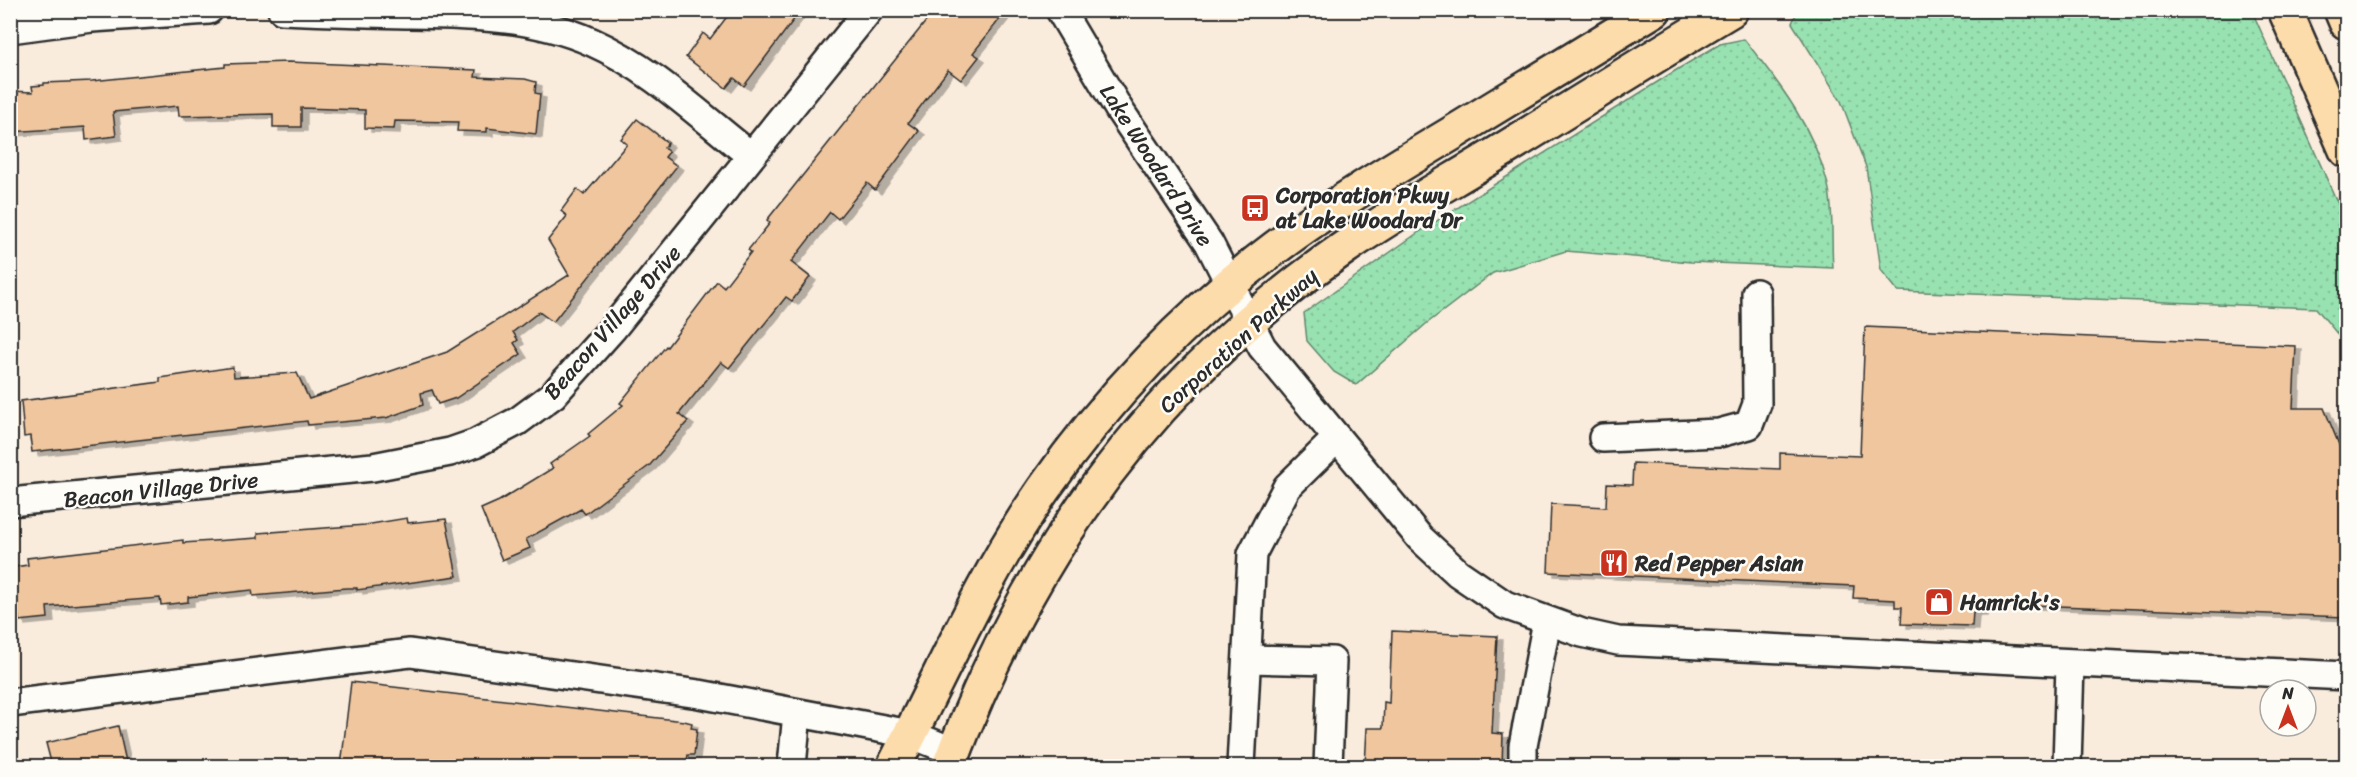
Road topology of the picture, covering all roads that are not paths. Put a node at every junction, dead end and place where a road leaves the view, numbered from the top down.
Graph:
1 (209, 10) edge
2 (282, 10) edge
3 (869, 10) edge
4 (1060, 10) edge
5 (1654, 10) edge
6 (1731, 10) edge
7 (2285, 10) edge
8 (2341, 10) edge
9 (2346, 22) edge
10 (10, 29) edge
11 (2346, 150) edge
12 (750, 155) junction
13 (1231, 285) junction
14 (1756, 293) dead end
15 (1250, 323) junction
16 (1337, 438) junction
17 (1603, 438) dead end
18 (10, 502) edge
19 (1547, 621) junction
20 (1246, 659) junction
21 (2070, 664) junction
22 (2346, 676) edge
23 (10, 702) edge
24 (797, 713) junction
25 (910, 734) junction
26 (952, 759) edge
27 (792, 766) edge
28 (894, 766) edge
29 (1241, 766) edge
30 (1328, 766) edge
31 (1523, 766) edge
32 (2067, 766) edge

1 - 10 street
2 - 12 street
3 - 12 street, Beacon Village Drive
4 - 13 street, Lake Woodard Drive
5 - 13 main road, Corporation Parkway
6 - 15 main road, Corporation Parkway
7 - 11 main road
8 - 9 main road
12 - 18 street, Beacon Village Drive
13 - 15 street, Lake Woodard Drive
13 - 25 main road, Corporation Parkway
14 - 17 street
15 - 16 street, Lake Woodard Drive
15 - 26 main road, Corporation Parkway
16 - 19 street, Lake Woodard Drive
16 - 20 street
19 - 21 street, Lake Woodard Drive
19 - 31 street
20 - 29 street
20 - 30 street
21 - 22 street, Lake Woodard Drive
21 - 32 street
23 - 24 street
24 - 25 street
24 - 27 street
25 - 26 street
25 - 28 main road, Corporation Parkway

